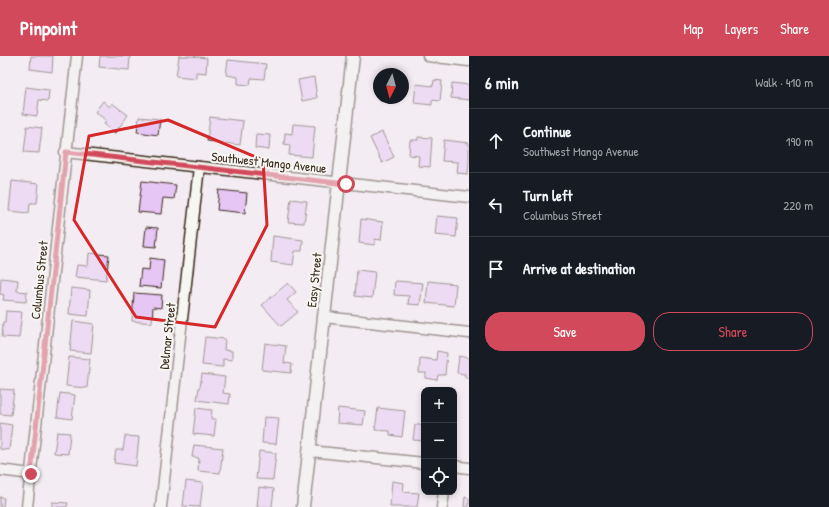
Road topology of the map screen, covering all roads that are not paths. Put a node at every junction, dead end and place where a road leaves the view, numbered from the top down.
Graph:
1 (76, 56) edge
2 (353, 56) edge
3 (428, 56) edge
4 (469, 61) edge
5 (66, 152) junction
6 (199, 167) junction
7 (339, 183) junction
8 (469, 197) edge
9 (324, 317) junction
10 (469, 333) edge
11 (310, 451) junction
12 (421, 463) edge
13 (457, 466) edge
14 (469, 468) edge
15 (0, 470) edge
16 (31, 474) junction
17 (444, 495) edge
18 (27, 507) edge
19 (161, 507) edge
20 (303, 507) edge
21 (442, 507) edge

1 - 5 street, Columbus Street
2 - 7 street, Easy Street
3 - 4 street
5 - 6 street, Southwest Mango Avenue
5 - 16 street, Columbus Street
6 - 7 street, Southwest Mango Avenue
6 - 19 street, Delmar Street
7 - 8 street, Southwest Mango Avenue
7 - 9 street, Easy Street
9 - 10 street
9 - 11 street, Easy Street
11 - 12 street
11 - 20 street, Easy Street
13 - 14 street
15 - 16 street
16 - 18 street, Columbus Street
17 - 21 street

